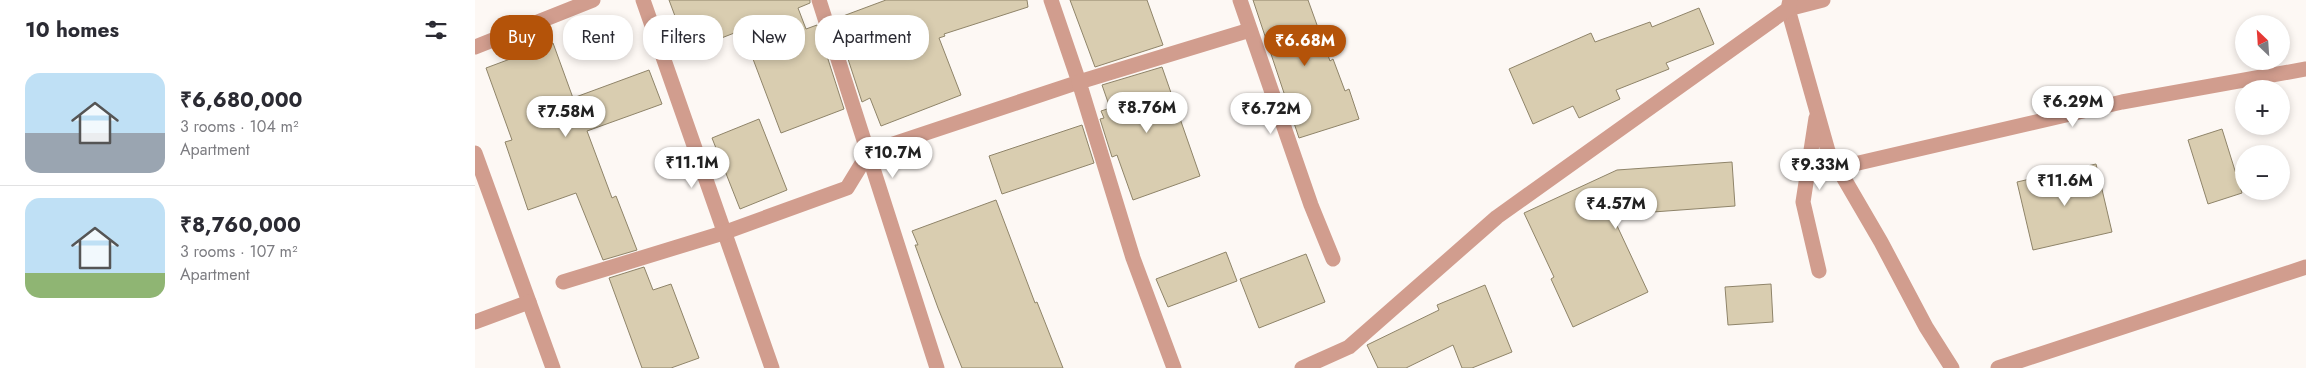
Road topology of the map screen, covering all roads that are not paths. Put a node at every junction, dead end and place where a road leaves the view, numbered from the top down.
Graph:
1 (593, 0) edge
2 (643, 0) edge
3 (819, 0) edge
4 (1051, 0) edge
5 (1240, 0) edge
6 (1823, 0) edge
7 (1789, 5) edge
8 (1250, 30) junction
9 (475, 47) edge
10 (2306, 69) edge
11 (1079, 82) junction
12 (1817, 112) junction
13 (869, 152) junction
14 (475, 153) edge
15 (1837, 168) junction
16 (723, 232) junction
17 (1333, 260) dead end
18 (2306, 267) edge
19 (1819, 271) dead end
20 (563, 282) dead end
21 (529, 302) junction
22 (475, 322) edge
23 (553, 368) edge
24 (772, 368) edge
25 (937, 368) edge
26 (1174, 368) edge
27 (1301, 368) edge
28 (1951, 368) edge
29 (1998, 368) edge

1 - 9 street
2 - 16 street
3 - 13 street
4 - 11 street
5 - 8 street
6 - 7 street
7 - 12 street
7 - 27 street
8 - 11 street
8 - 17 street
10 - 15 street
11 - 13 street
11 - 26 street
12 - 15 street
12 - 19 street
13 - 16 street
13 - 25 street
14 - 21 street
15 - 28 street
16 - 20 street
16 - 24 street
18 - 29 street
21 - 22 street
21 - 23 street

